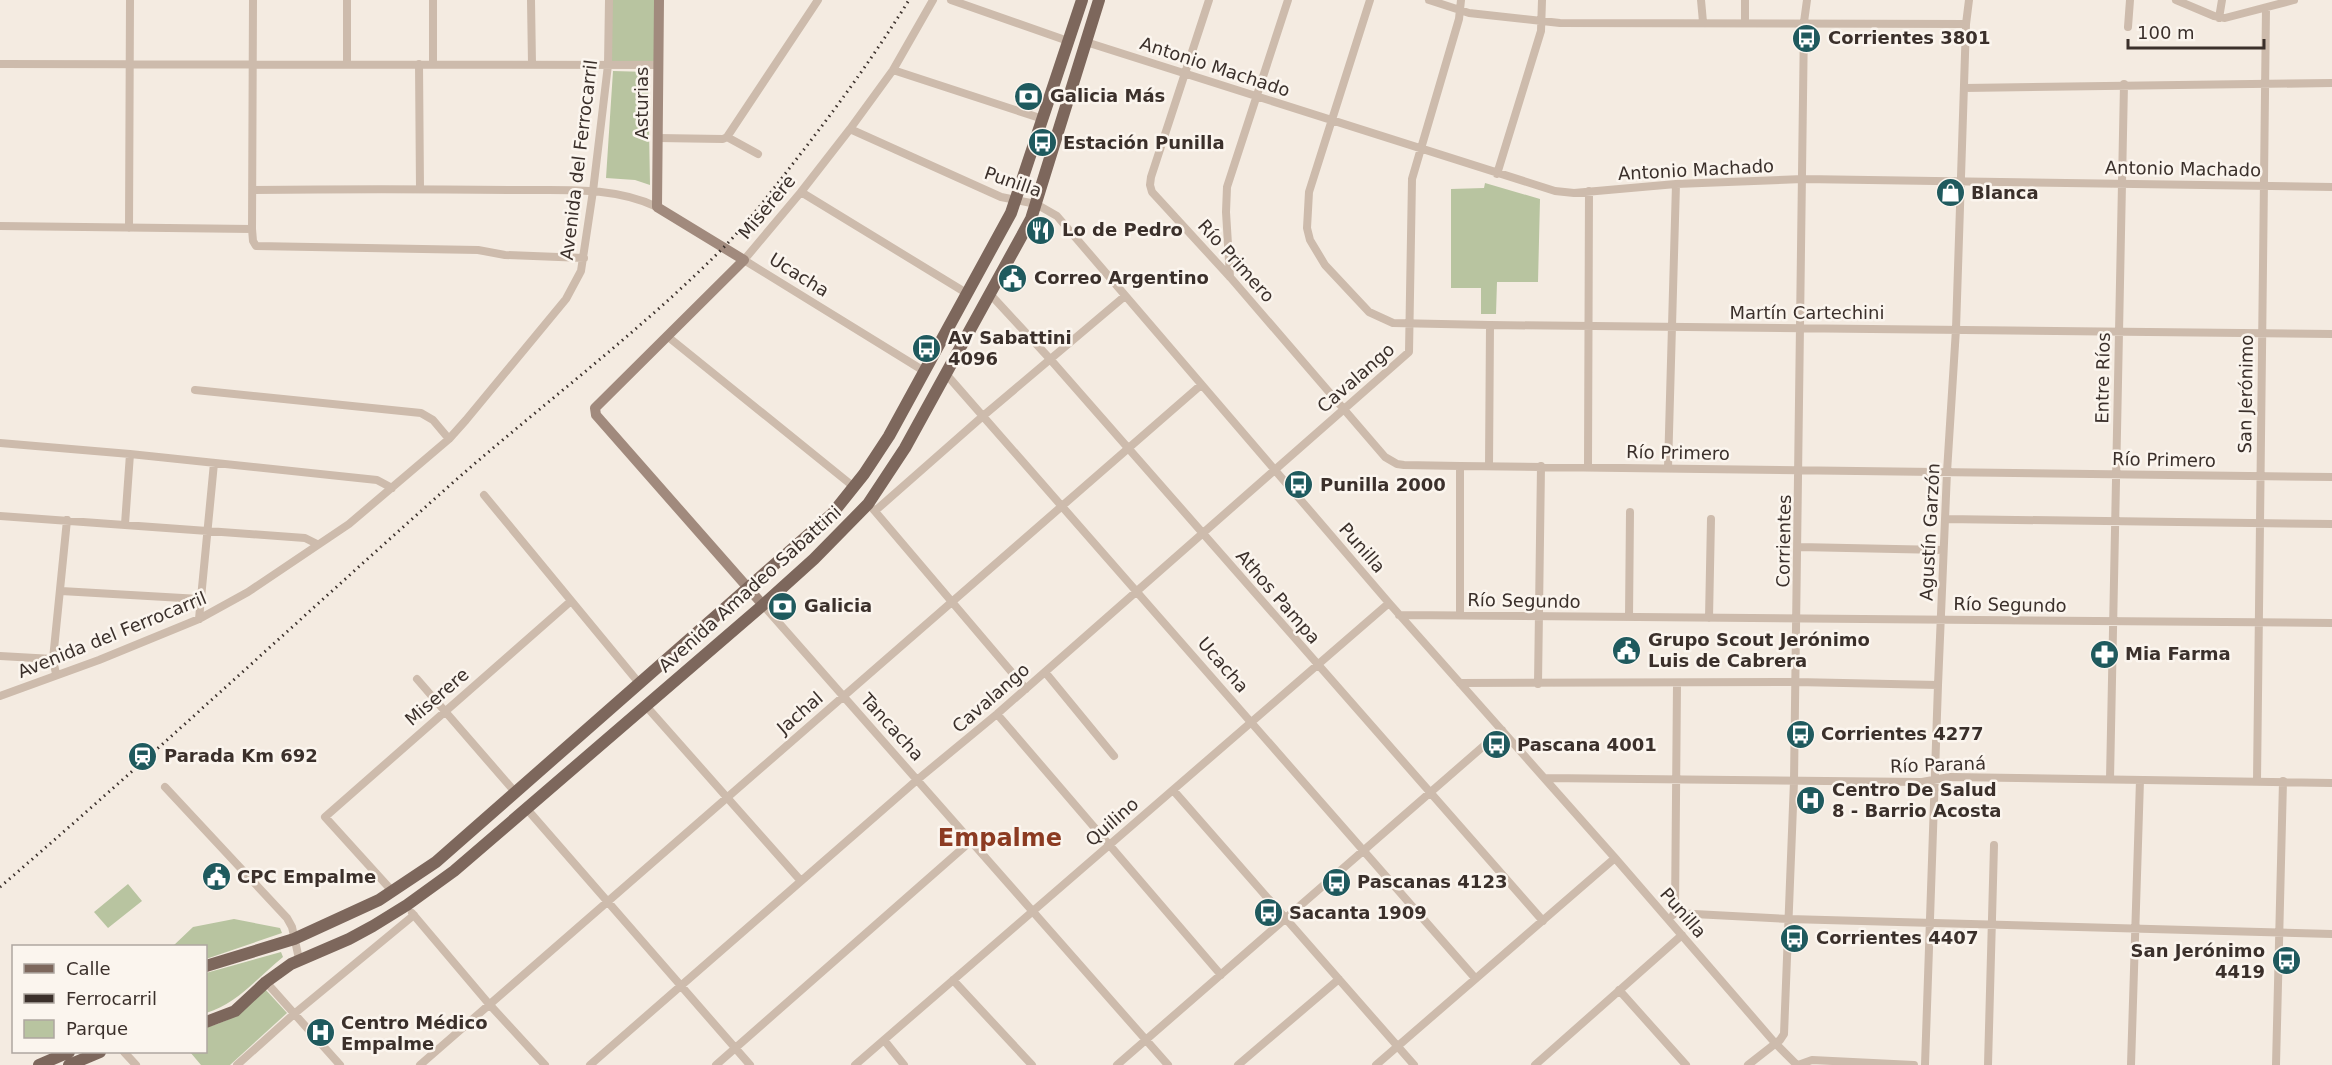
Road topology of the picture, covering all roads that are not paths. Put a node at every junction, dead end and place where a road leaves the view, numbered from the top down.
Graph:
1 (130, 0) edge
2 (253, 0) edge
3 (347, 0) edge
4 (433, 0) edge
5 (531, 0) edge
6 (609, 0) edge
7 (659, 0) edge
8 (818, 0) edge
9 (933, 0) edge
10 (951, 0) edge
11 (1082, 0) edge
12 (1099, 0) edge
13 (1209, 0) edge
14 (1288, 0) edge
15 (1370, 0) edge
16 (1429, 0) edge
17 (1461, 0) edge
18 (1542, 0) edge
19 (1701, 0) edge
20 (1745, 0) edge
21 (1807, 0) edge
22 (1969, 0) edge
23 (2130, 0) edge
24 (2176, 0) edge
25 (2222, 0) edge
26 (2294, 0) edge
27 (2266, 8) junction
28 (1461, 11) junction
29 (2219, 18) junction
30 (1542, 21) junction
31 (1703, 22) junction
32 (1745, 22) junction
33 (1804, 22) junction
34 (1966, 24) junction
35 (2127, 27) dead end
36 (1068, 41) junction
37 (1086, 42) junction
38 (254, 63) junction
39 (0, 64) edge
40 (129, 64) junction
41 (347, 64) junction
42 (419, 64) junction
43 (433, 64) junction
44 (532, 64) junction
45 (608, 64) junction
46 (658, 65) junction
47 (893, 70) junction
48 (1185, 73) junction
49 (2265, 83) junction
50 (2332, 83) edge
51 (2124, 84) junction
52 (1964, 88) junction
53 (1255, 96) junction
54 (1043, 120) junction
55 (1331, 120) junction
56 (850, 129) junction
57 (728, 137) junction
58 (658, 138) junction
59 (1420, 149) junction
60 (758, 154) dead end
61 (1497, 174) junction
62 (1803, 179) junction
63 (1962, 182) junction
64 (2122, 183) junction
65 (1676, 184) junction
66 (2263, 186) junction
67 (2332, 187) edge
68 (420, 189) junction
69 (254, 190) junction
70 (593, 191) junction
71 (1589, 191) junction
72 (801, 192) junction
73 (1016, 199) junction
74 (1036, 204) junction
75 (657, 207) junction
76 (0, 226) edge
77 (129, 228) junction
78 (252, 229) junction
79 (584, 258) junction
80 (744, 260) junction
81 (1230, 277) junction
82 (968, 294) junction
83 (990, 294) junction
84 (1125, 296) junction
85 (1410, 323) junction
86 (1490, 325) junction
87 (1589, 326) junction
88 (1672, 327) junction
89 (1801, 328) junction
90 (1956, 329) junction
91 (2119, 331) junction
92 (2262, 333) junction
93 (2332, 334) edge
94 (667, 336) junction
95 (1050, 359) junction
96 (924, 371) junction
97 (946, 374) junction
98 (1201, 385) junction
99 (195, 390) dead end
100 (595, 408) joint
101 (1344, 409) junction
102 (983, 416) junction
103 (449, 439) junction
104 (0, 443) edge
105 (1128, 448) junction
106 (130, 454) junction
107 (214, 463) junction
108 (1460, 466) junction
109 (1489, 466) junction
110 (1541, 466) junction
111 (1588, 467) junction
112 (1668, 468) junction
113 (1274, 469) junction
114 (1800, 470) junction
115 (1947, 472) junction
116 (2115, 475) junction
117 (2260, 477) junction
118 (2332, 477) edge
119 (854, 487) junction
120 (392, 488) junction
121 (484, 495) dead end
122 (1062, 506) junction
123 (872, 507) junction
124 (1630, 512) dead end
125 (0, 516) edge
126 (1711, 519) dead end
127 (1945, 519) junction
128 (67, 520) junction
129 (2114, 521) junction
130 (2260, 523) junction
131 (124, 524) junction
132 (2332, 524) edge
133 (208, 530) junction
134 (1202, 533) junction
135 (317, 544) junction
136 (1799, 547) junction
137 (1943, 550) junction
138 (749, 589) junction
139 (61, 591) junction
140 (1136, 591) junction
141 (200, 599) junction
142 (952, 601) junction
143 (571, 602) junction
144 (1389, 603) junction
145 (763, 605) junction
146 (1400, 615) junction
147 (1460, 615) junction
148 (1539, 616) junction
149 (1629, 617) junction
150 (1709, 618) junction
151 (1797, 618) junction
152 (199, 619) junction
153 (1941, 620) junction
154 (2112, 621) junction
155 (2258, 623) junction
156 (2332, 623) edge
157 (0, 656) edge
158 (53, 659) junction
159 (1318, 664) junction
160 (1045, 672) junction
161 (56, 674) junction
162 (417, 679) dead end
163 (1796, 682) junction
164 (639, 683) junction
165 (1460, 683) junction
166 (1538, 684) junction
167 (1677, 684) junction
168 (1938, 685) junction
169 (1026, 689) junction
170 (0, 696) edge
171 (843, 696) junction
172 (646, 706) junction
173 (446, 712) junction
174 (997, 714) junction
175 (1251, 722) junction
176 (1502, 730) junction
177 (1114, 756) dead end
178 (1545, 778) junction
179 (2110, 779) junction
180 (917, 780) junction
181 (1676, 780) junction
182 (1935, 780) junction
183 (2140, 780) junction
184 (1794, 781) junction
185 (2257, 781) junction
186 (2283, 781) junction
187 (2332, 783) edge
188 (165, 787) dead end
189 (1173, 790) junction
190 (515, 792) junction
191 (1431, 793) junction
192 (726, 798) junction
193 (526, 808) junction
194 (971, 842) junction
195 (1109, 845) junction
196 (1994, 846) dead end
197 (1364, 851) junction
198 (1616, 858) junction
199 (801, 881) junction
200 (393, 892) junction
201 (607, 902) junction
202 (411, 910) junction
203 (1033, 911) junction
204 (1672, 916) junction
205 (1286, 918) junction
206 (1789, 919) junction
207 (1543, 921) junction
208 (1930, 922) junction
209 (1992, 923) junction
210 (2136, 927) junction
211 (2279, 932) junction
212 (2332, 934) edge
213 (1682, 935) junction
214 (294, 939) junction
215 (299, 959) junction
216 (207, 966) edge
217 (1221, 975) junction
218 (1475, 978) junction
219 (1339, 979) junction
220 (953, 980) junction
221 (266, 982) junction
222 (681, 986) junction
223 (1619, 990) junction
224 (489, 1004) junction
225 (294, 1014) junction
226 (207, 1022) edge
227 (884, 1040) junction
228 (1146, 1040) junction
229 (1776, 1043) junction
230 (1397, 1046) junction
231 (735, 1048) junction
232 (67, 1053) edge
233 (98, 1053) edge
234 (125, 1053) edge
235 (39, 1065) edge
236 (69, 1065) edge
237 (136, 1065) edge
238 (237, 1065) edge
239 (340, 1065) edge
240 (420, 1065) edge
241 (545, 1065) edge
242 (590, 1065) edge
243 (716, 1065) edge
244 (750, 1065) edge
245 (855, 1065) edge
246 (904, 1065) edge
247 (1032, 1065) edge
248 (1118, 1065) edge
249 (1168, 1065) edge
250 (1238, 1065) edge
251 (1376, 1065) edge
252 (1414, 1065) edge
253 (1535, 1065) edge
254 (1686, 1065) edge
255 (1748, 1065) edge
256 (1798, 1065) edge
257 (1914, 1065) edge
258 (1925, 1065) edge
259 (1988, 1065) edge
260 (2131, 1065) edge
261 (2276, 1065) edge

1 - 40 street
2 - 38 street
3 - 41 street
4 - 43 street
5 - 44 street
6 - 45 street, Avenida del Ferrocarril
7 - 46 street, Asturias
8 - 57 street
9 - 47 street, Miserere
10 - 36 street
11 - 36 main road, Avenida Amadeo Sabattini
12 - 37 main road, Avenida Amadeo Sabattini
13 - 48 street
14 - 53 street
15 - 55 street
16 - 28 street
17 - 28 street
18 - 30 street
19 - 31 street
20 - 32 street
21 - 33 street, Corrientes
22 - 34 street, Agustín Garzón
23 - 35 street
24 - 29 street
25 - 29 street
26 - 27 street
27 - 29 street
27 - 49 street, San Jerónimo
28 - 30 street
28 - 59 street
30 - 31 street
30 - 61 street
31 - 32 street
32 - 33 street
33 - 34 street
33 - 62 street, Corrientes
34 - 52 street, Agustín Garzón
36 - 54 main road, Avenida Amadeo Sabattini
37 - 48 street, Antonio Machado
37 - 74 main road, Avenida Amadeo Sabattini
38 - 40 street
38 - 41 street
38 - 69 street
39 - 40 street
40 - 77 street
41 - 42 street
42 - 43 street
42 - 68 street
43 - 44 street
44 - 45 street
45 - 46 street
45 - 70 street, Avenida del Ferrocarril
46 - 58 street, Asturias
47 - 54 street
47 - 56 street, Miserere
48 - 53 street, Antonio Machado
48 - 81 street, Río Primero
49 - 50 street
49 - 51 street
49 - 66 street, San Jerónimo
51 - 52 street
51 - 64 street, Entre Ríos
52 - 63 street, Agustín Garzón
53 - 55 street, Antonio Machado
53 - 81 street
54 - 73 main road, Avenida Amadeo Sabattini
55 - 59 street, Antonio Machado
55 - 85 street, Martín Cartechini
56 - 72 street, Miserere
56 - 73 street, Punilla
57 - 58 street
57 - 60 street
58 - 75 street, Asturias
59 - 61 street, Antonio Machado
59 - 85 street
61 - 71 street, Antonio Machado
62 - 63 street, Antonio Machado
62 - 65 street, Antonio Machado
62 - 89 street, Corrientes
63 - 64 street, Antonio Machado
63 - 90 street, Agustín Garzón
64 - 66 street, Antonio Machado
64 - 91 street, Entre Ríos
65 - 71 street, Antonio Machado
65 - 88 street
66 - 67 street, Antonio Machado
66 - 92 street, San Jerónimo
68 - 69 street
68 - 70 street
69 - 78 street
70 - 75 street
70 - 79 street, Avenida del Ferrocarril
71 - 87 street
72 - 80 street, Miserere
72 - 82 street
73 - 74 street, Punilla
73 - 82 main road, Avenida Amadeo Sabattini
74 - 83 main road, Avenida Amadeo Sabattini
74 - 84 street, Punilla
75 - 80 street, Ucacha
76 - 77 street
77 - 78 street
78 - 79 street
79 - 103 street, Avenida del Ferrocarril
80 - 94 street, Miserere
80 - 96 street, Ucacha
81 - 101 street, Río Primero
82 - 96 main road, Avenida Amadeo Sabattini
83 - 95 street, Athos Pampa
83 - 97 main road, Avenida Amadeo Sabattini
84 - 95 street
84 - 98 street, Punilla
85 - 86 street, Martín Cartechini
85 - 101 street, Cavalango
86 - 87 street, Martín Cartechini
86 - 109 street
87 - 88 street, Martín Cartechini
87 - 111 street
88 - 89 street, Martín Cartechini
88 - 112 street
89 - 90 street, Martín Cartechini
89 - 114 street, Corrientes
90 - 91 street, Martín Cartechini
90 - 115 street, Agustín Garzón
91 - 92 street, Martín Cartechini
91 - 116 street, Entre Ríos
92 - 93 street, Martín Cartechini
92 - 117 street, San Jerónimo
94 - 100 street, Miserere
94 - 119 street
95 - 102 street
95 - 105 street, Athos Pampa
96 - 119 main road, Avenida Amadeo Sabattini
97 - 102 street, Ucacha
97 - 123 main road, Avenida Amadeo Sabattini
98 - 105 street, Jachal
98 - 113 street, Punilla
99 - 103 street
100 - 138 street, Tancacha
101 - 108 street, Río Primero
101 - 113 street, Cavalango
102 - 122 street, Ucacha
102 - 123 street
103 - 120 street, Avenida del Ferrocarril
104 - 106 street
105 - 122 street, Jachal
105 - 134 street, Athos Pampa
106 - 107 street
106 - 131 street
107 - 120 street
107 - 133 street
108 - 109 street, Río Primero
108 - 147 street
109 - 110 street, Río Primero
110 - 111 street, Río Primero
110 - 148 street
111 - 112 street, Río Primero
112 - 114 street, Río Primero
113 - 134 street, Cavalango
113 - 144 street, Punilla
114 - 115 street, Río Primero
114 - 136 street, Corrientes
115 - 116 street, Río Primero
115 - 127 street, Agustín Garzón
116 - 117 street, Río Primero
116 - 129 street, Entre Ríos
117 - 118 street, Río Primero
117 - 130 street, San Jerónimo
119 - 138 main road, Avenida Amadeo Sabattini
120 - 135 street, Avenida del Ferrocarril
121 - 143 street
122 - 140 street, Ucacha
122 - 142 street, Jachal
123 - 142 street
123 - 145 main road, Avenida Amadeo Sabattini
124 - 149 street
125 - 128 street
126 - 150 street
127 - 129 street
127 - 137 street, Agustín Garzón
128 - 131 street
128 - 139 street
129 - 130 street
129 - 154 street, Entre Ríos
130 - 132 street
130 - 155 street, San Jerónimo
131 - 133 street
133 - 135 street
133 - 141 street
134 - 140 street, Cavalango
134 - 159 street, Athos Pampa
135 - 152 street, Avenida del Ferrocarril
136 - 137 street
136 - 151 street, Corrientes
137 - 153 street, Agustín Garzón
138 - 145 street, Tancacha
138 - 164 main road, Avenida Amadeo Sabattini
139 - 141 street
139 - 158 street
140 - 160 street, Cavalango
140 - 175 street, Ucacha
141 - 152 street
142 - 169 street
142 - 171 street, Jachal
143 - 164 street
143 - 173 street, Miserere
144 - 146 street, Punilla
144 - 159 street, Quilino
145 - 171 street, Tancacha
145 - 172 main road, Avenida Amadeo Sabattini
146 - 147 street, Río Segundo
146 - 165 street, Punilla
147 - 148 street, Río Segundo
148 - 149 street, Río Segundo
148 - 166 street
149 - 150 street, Río Segundo
150 - 151 street, Río Segundo
151 - 153 street, Río Segundo
151 - 163 street, Corrientes
152 - 161 street, Avenida del Ferrocarril
153 - 154 street, Río Segundo
153 - 168 street, Agustín Garzón
154 - 155 street, Río Segundo
154 - 179 street, Entre Ríos
155 - 156 street, Río Segundo
155 - 185 street, San Jerónimo
157 - 158 street
158 - 161 street
159 - 175 street, Quilino
159 - 191 street, Athos Pampa
160 - 169 street, Cavalango
160 - 177 street
161 - 170 street, Avenida del Ferrocarril
162 - 173 street
163 - 167 street
163 - 168 street
163 - 184 street, Corrientes
164 - 190 main road, Avenida Amadeo Sabattini
165 - 166 street
165 - 176 street, Punilla
166 - 167 street
167 - 181 street
168 - 182 street, Agustín Garzón
169 - 174 street, Cavalango
171 - 180 street, Tancacha
171 - 192 street, Jachal
172 - 192 street
172 - 193 main road, Avenida Amadeo Sabattini
173 - 190 street
173 - 200 street, Miserere
174 - 180 street, Cavalango
174 - 195 street
175 - 189 street, Quilino
175 - 197 street, Ucacha
176 - 178 street, Punilla
176 - 191 street
178 - 181 street, Río Paraná
178 - 198 street, Punilla
179 - 182 street, Río Paraná
179 - 183 street, Río Paraná
180 - 194 street, Tancacha
180 - 199 street, Cavalango
181 - 184 street, Río Paraná
181 - 204 street
182 - 184 street, Río Paraná
182 - 208 street, Agustín Garzón
183 - 185 street, Río Paraná
183 - 210 street
184 - 206 street, Corrientes
185 - 186 street, Río Paraná
186 - 187 street, Río Paraná
186 - 211 street
188 - 214 street
189 - 195 street, Quilino
189 - 205 street
190 - 200 main road, Avenida Amadeo Sabattini
191 - 197 street
191 - 207 street, Athos Pampa
192 - 199 street
192 - 201 street, Jachal
193 - 201 street
193 - 202 main road, Avenida Amadeo Sabattini
194 - 203 street, Tancacha
194 - 231 street
195 - 203 street, Quilino
195 - 217 street
196 - 209 street
197 - 205 street
197 - 218 street, Ucacha
198 - 204 street, Punilla
198 - 207 street
199 - 222 street, Cavalango
200 - 214 main road, Avenida Amadeo Sabattini
201 - 222 street
201 - 224 street, Jachal
202 - 215 main road, Avenida Amadeo Sabattini
202 - 224 street
202 - 225 street
203 - 220 street, Quilino
203 - 228 street, Tancacha
204 - 206 street
204 - 213 street, Punilla
205 - 217 street
205 - 219 street
206 - 208 street
206 - 229 street, Corrientes
207 - 218 street
208 - 209 street
208 - 258 street, Agustín Garzón
209 - 210 street
209 - 259 street
210 - 211 street
210 - 260 street
211 - 212 street
211 - 261 street
213 - 223 street
213 - 229 street, Punilla
214 - 215 street
214 - 216 main road, Avenida Amadeo Sabattini
215 - 221 main road, Avenida Amadeo Sabattini
217 - 228 street
218 - 230 street
219 - 230 street
219 - 250 street
220 - 227 street, Quilino
220 - 247 street
221 - 225 street
221 - 226 main road, Avenida Amadeo Sabattini
222 - 231 street
222 - 242 street, Cavalango
223 - 253 street
223 - 254 street
224 - 240 street, Jachal
224 - 241 street
225 - 238 street
225 - 239 street
227 - 245 street, Quilino
227 - 246 street
228 - 248 street
228 - 249 street, Tancacha
229 - 255 street
229 - 256 street, Punilla
230 - 251 street
230 - 252 street
231 - 243 street
231 - 244 street
232 - 235 main road
233 - 236 main road
234 - 237 street
256 - 257 street

